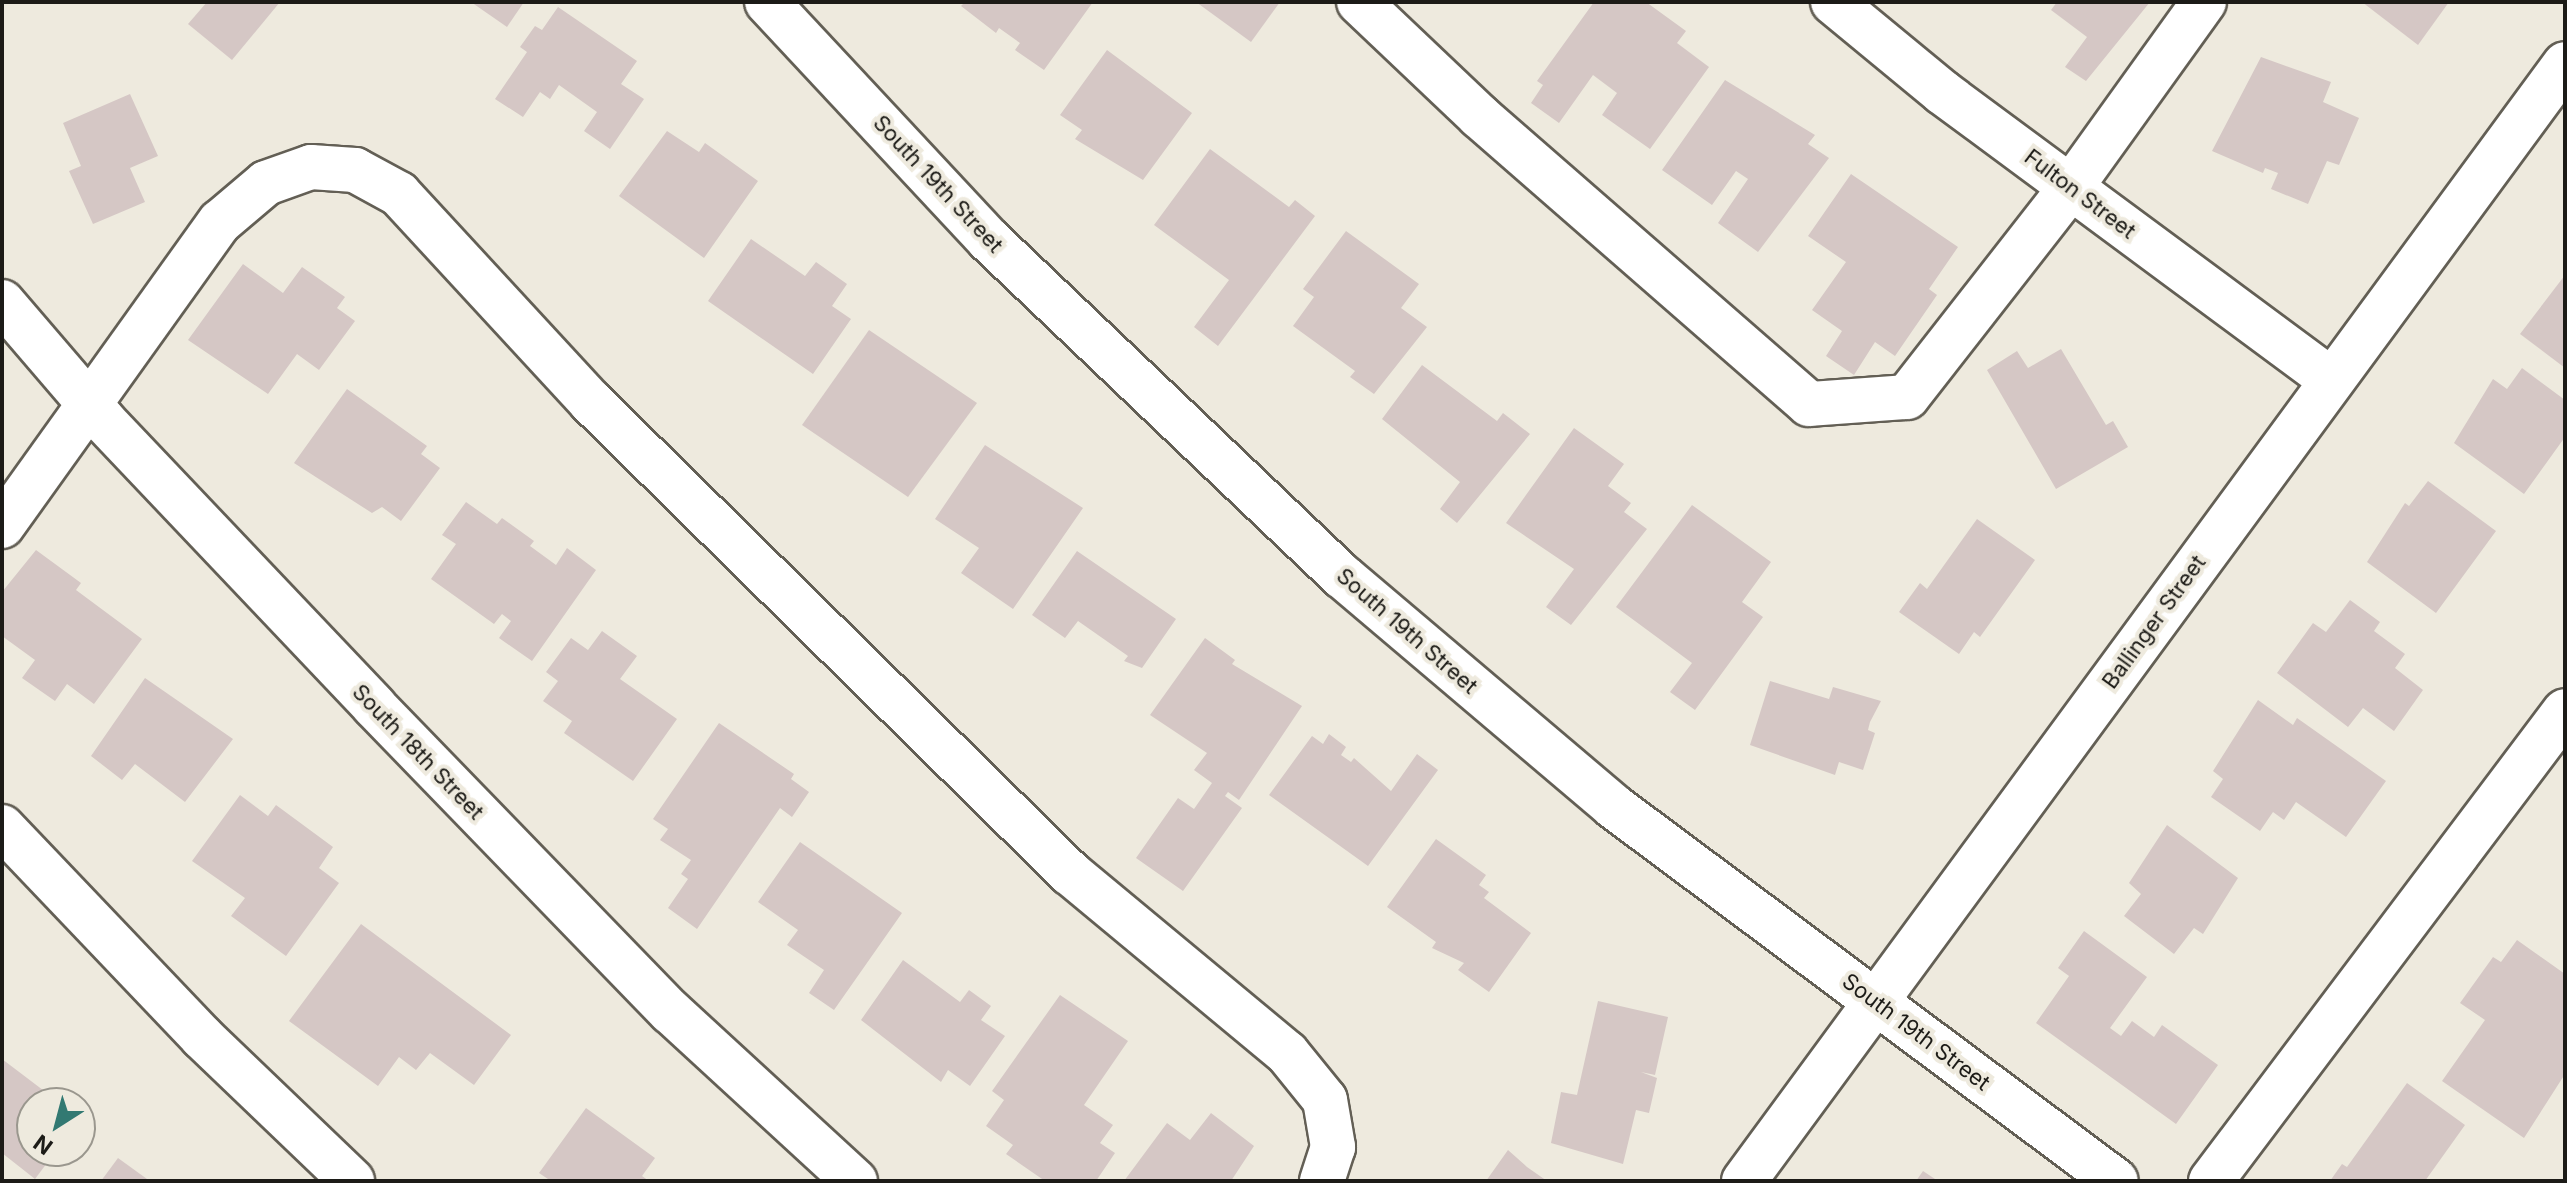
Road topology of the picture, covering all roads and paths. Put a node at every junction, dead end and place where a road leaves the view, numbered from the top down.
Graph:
1 (767, 2) edge
2 (1359, 2) edge
3 (1833, 2) edge
4 (2204, 2) edge
5 (2565, 64) edge
6 (2071, 187) junction
7 (2, 302) edge
8 (2331, 380) junction
9 (87, 402) junction
10 (2, 526) edge
11 (2565, 711) edge
12 (2, 827) edge
13 (1875, 1002) junction
14 (352, 1181) edge
15 (855, 1181) edge
16 (1322, 1181) edge
17 (1744, 1181) edge
18 (2116, 1181) edge
19 (2211, 1181) edge

1 - 13 street, South 19th Street
2 - 6 street
3 - 6 street, Fulton Street
4 - 6 street
5 - 8 street, Ballinger Street
6 - 8 street, Fulton Street
7 - 9 street, South 18th Street
8 - 13 street, Ballinger Street
9 - 10 street
9 - 15 street, South 18th Street
9 - 16 street
11 - 19 street
12 - 14 street
13 - 17 street, Ballinger Street
13 - 18 street, South 19th Street

